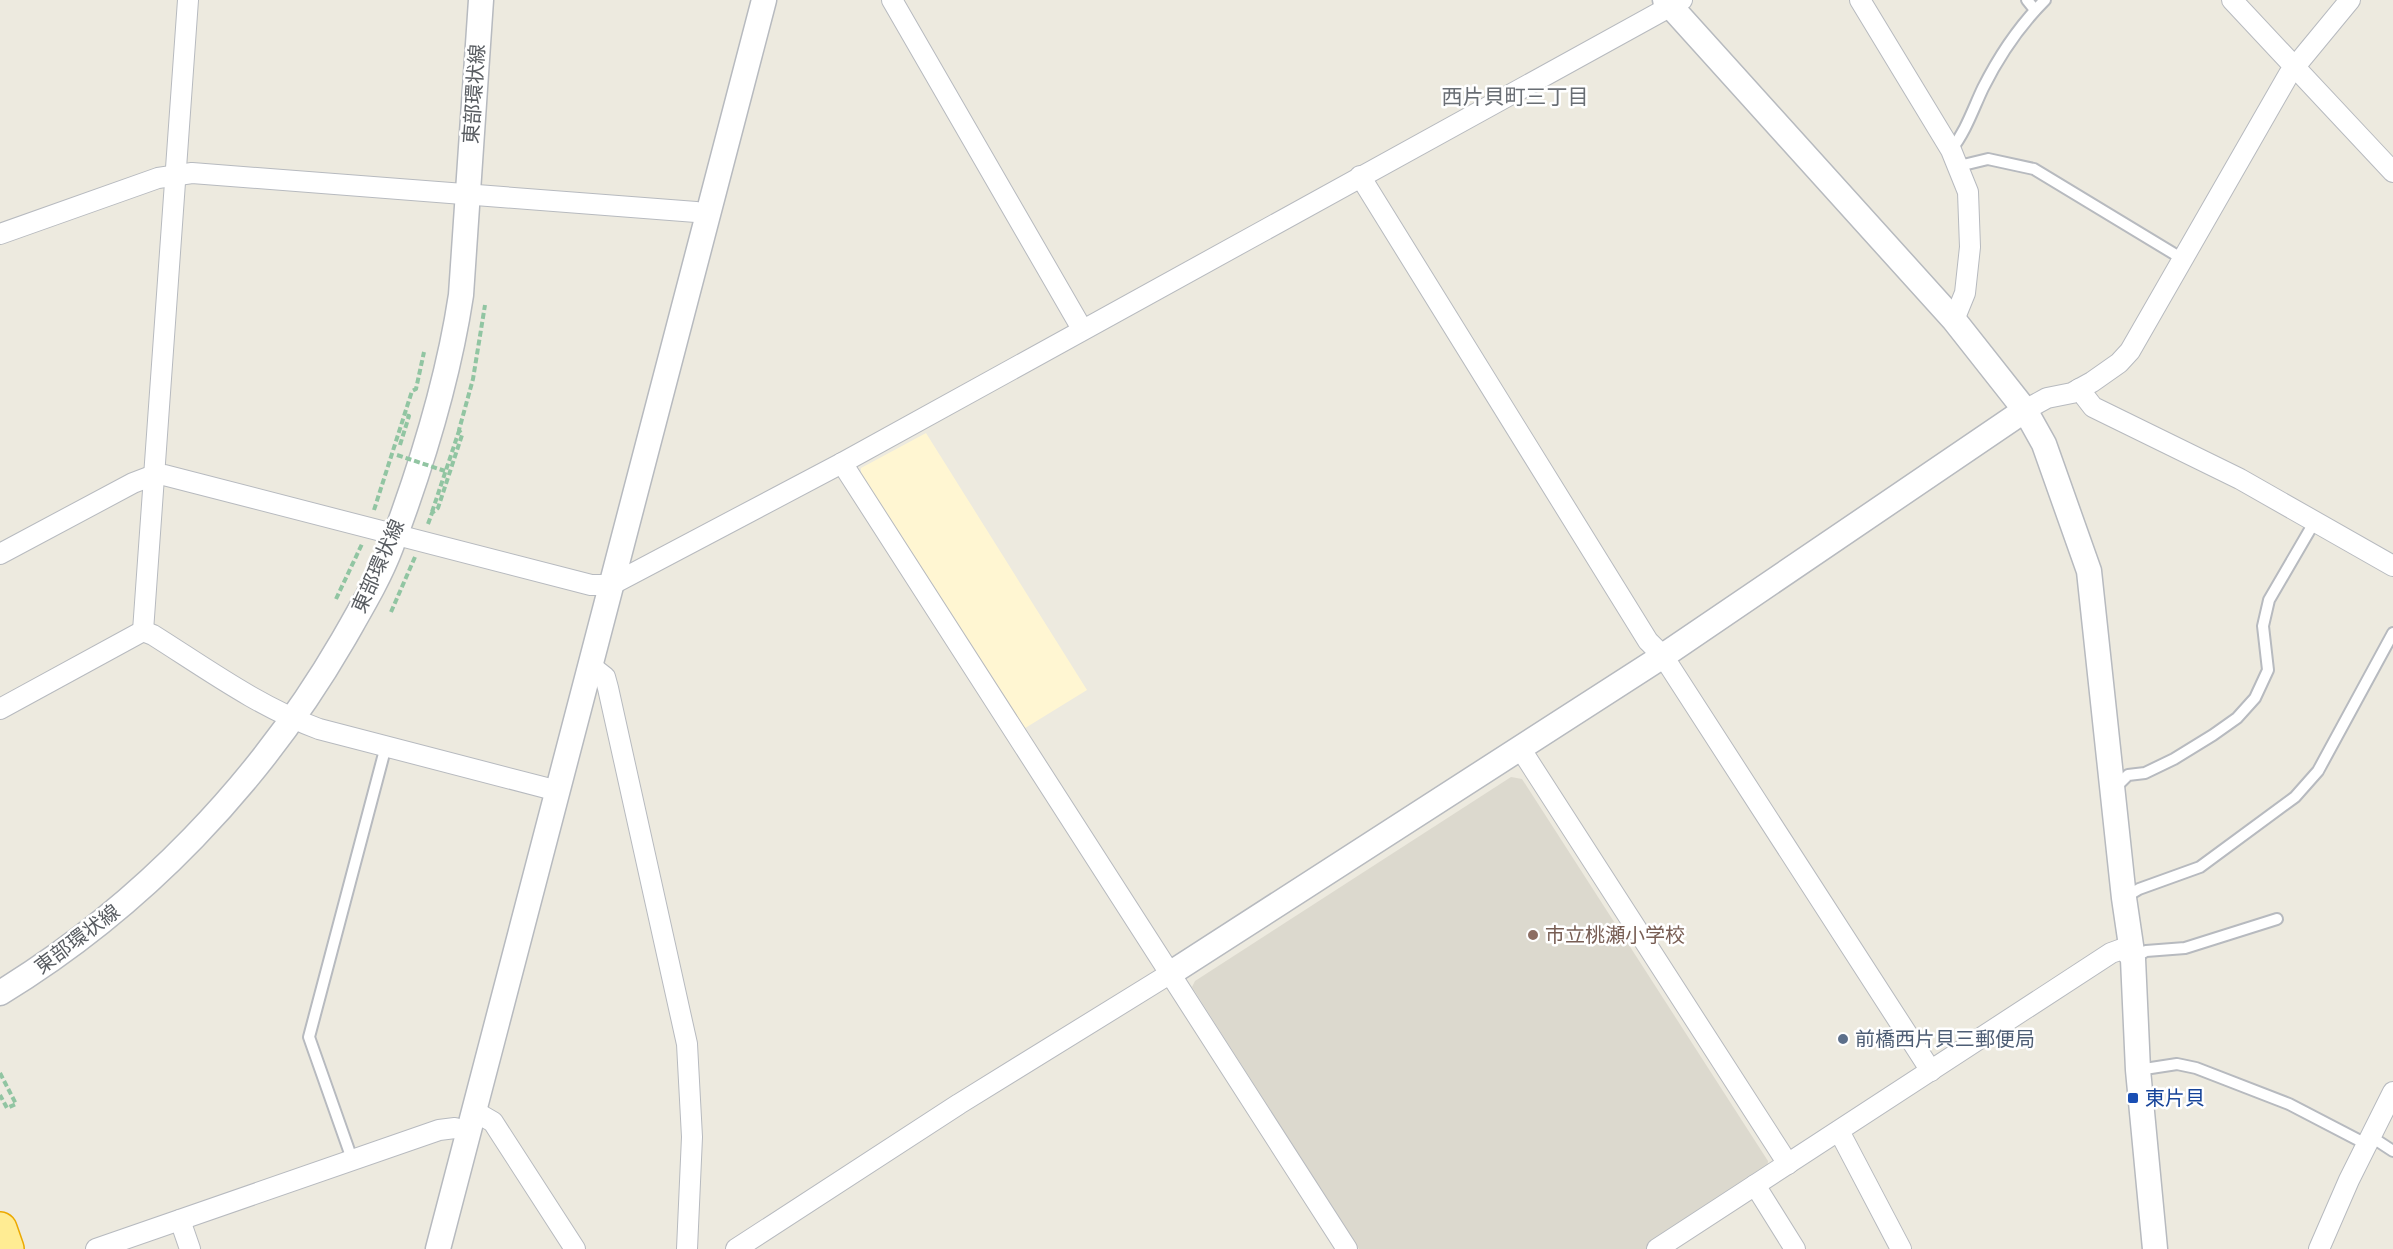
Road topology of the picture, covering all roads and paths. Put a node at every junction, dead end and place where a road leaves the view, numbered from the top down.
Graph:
1 (188, 0) edge
2 (481, 0) edge
3 (764, 0) edge
4 (892, 0) edge
5 (1860, 0) edge
6 (2027, 0) edge
7 (2045, 0) edge
8 (2232, 0) edge
9 (2350, 0) edge
10 (1673, 2) edge
11 (2035, 10) junction
12 (2294, 66) junction
13 (1955, 158) junction
14 (2393, 172) edge
15 (176, 173) junction
16 (1360, 176) junction
17 (466, 193) junction
18 (709, 215) junction
19 (2, 227) edge
20 (2181, 258) junction
21 (485, 305) dead end
22 (1954, 320) junction
23 (1082, 329) junction
24 (424, 352) dead end
25 (2079, 389) junction
26 (2025, 410) junction
27 (405, 415) junction
28 (459, 430) junction
29 (842, 463) junction
30 (445, 471) junction
31 (154, 475) junction
32 (385, 492) dead end
33 (379, 495) junction
34 (432, 513) junction
35 (372, 516) dead end
36 (2315, 521) junction
37 (426, 530) dead end
38 (395, 533) junction
39 (363, 542) dead end
40 (0, 554) edge
41 (416, 554) dead end
42 (2393, 566) edge
43 (610, 585) junction
44 (336, 599) dead end
45 (391, 612) dead end
46 (143, 631) junction
47 (2393, 633) edge
48 (1663, 656) junction
49 (591, 666) junction
50 (0, 709) edge
51 (293, 720) junction
52 (386, 746) junction
53 (1520, 748) junction
54 (558, 790) junction
55 (2113, 791) junction
56 (2124, 898) junction
57 (2277, 920) dead end
58 (2133, 959) junction
59 (1171, 973) junction
60 (0, 993) edge
61 (2138, 1070) junction
62 (1931, 1071) junction
63 (0, 1074) edge
64 (2393, 1092) edge
65 (0, 1095) edge
66 (471, 1121) junction
67 (1839, 1131) junction
68 (2368, 1140) junction
69 (2393, 1152) edge
70 (352, 1159) junction
71 (1788, 1164) junction
72 (1755, 1185) junction
73 (180, 1220) junction
74 (0, 1229) edge
75 (7, 1249) edge
76 (96, 1249) edge
77 (190, 1249) edge
78 (438, 1249) edge
79 (575, 1249) edge
80 (687, 1249) edge
81 (736, 1249) edge
82 (1347, 1249) edge
83 (1657, 1249) edge
84 (1796, 1249) edge
85 (1901, 1249) edge
86 (2155, 1249) edge
87 (2319, 1249) edge

1 - 15 street
2 - 17 street, 東部環状線
3 - 18 street
4 - 23 street
5 - 13 street
6 - 11 lane
7 - 11 lane
8 - 12 street
9 - 12 street
10 - 16 street
10 - 22 street
11 - 13 lane
12 - 14 street
12 - 20 street
13 - 20 lane
13 - 22 street
15 - 17 street
15 - 19 street
15 - 31 street
16 - 23 street
16 - 48 street
17 - 18 street
17 - 38 street, 東部環状線
18 - 43 street
20 - 25 street
21 - 28 path
22 - 26 street
23 - 29 street
24 - 27 path
25 - 26 street
25 - 36 street
26 - 48 street
26 - 55 street
27 - 30 path, bridge
27 - 33 path
28 - 30 path
28 - 34 path
29 - 43 street
29 - 59 street
30 - 34 path
31 - 38 street
31 - 40 street
31 - 46 street
32 - 33 path
33 - 35 path
34 - 37 path
36 - 42 street
36 - 55 lane
38 - 43 street
38 - 51 street, 東部環状線
39 - 44 path
41 - 45 path
43 - 49 street
46 - 50 street
46 - 51 street
47 - 56 lane
48 - 53 street
48 - 62 street
49 - 54 street
49 - 80 street
51 - 52 street
51 - 60 street, 東部環状線
52 - 54 street
52 - 70 lane
53 - 59 street
53 - 71 street
54 - 66 street
55 - 56 street
56 - 58 street
57 - 58 lane
58 - 61 street
58 - 62 street
59 - 81 street
59 - 82 street
61 - 68 lane
61 - 86 street
62 - 67 street
63 - 65 path
64 - 68 street
66 - 70 street
66 - 78 street
66 - 79 street
67 - 71 street
67 - 85 street
68 - 69 lane
68 - 87 street
70 - 73 street
71 - 72 street
72 - 83 street
72 - 84 street
73 - 76 street
73 - 77 street
74 - 75 highway

